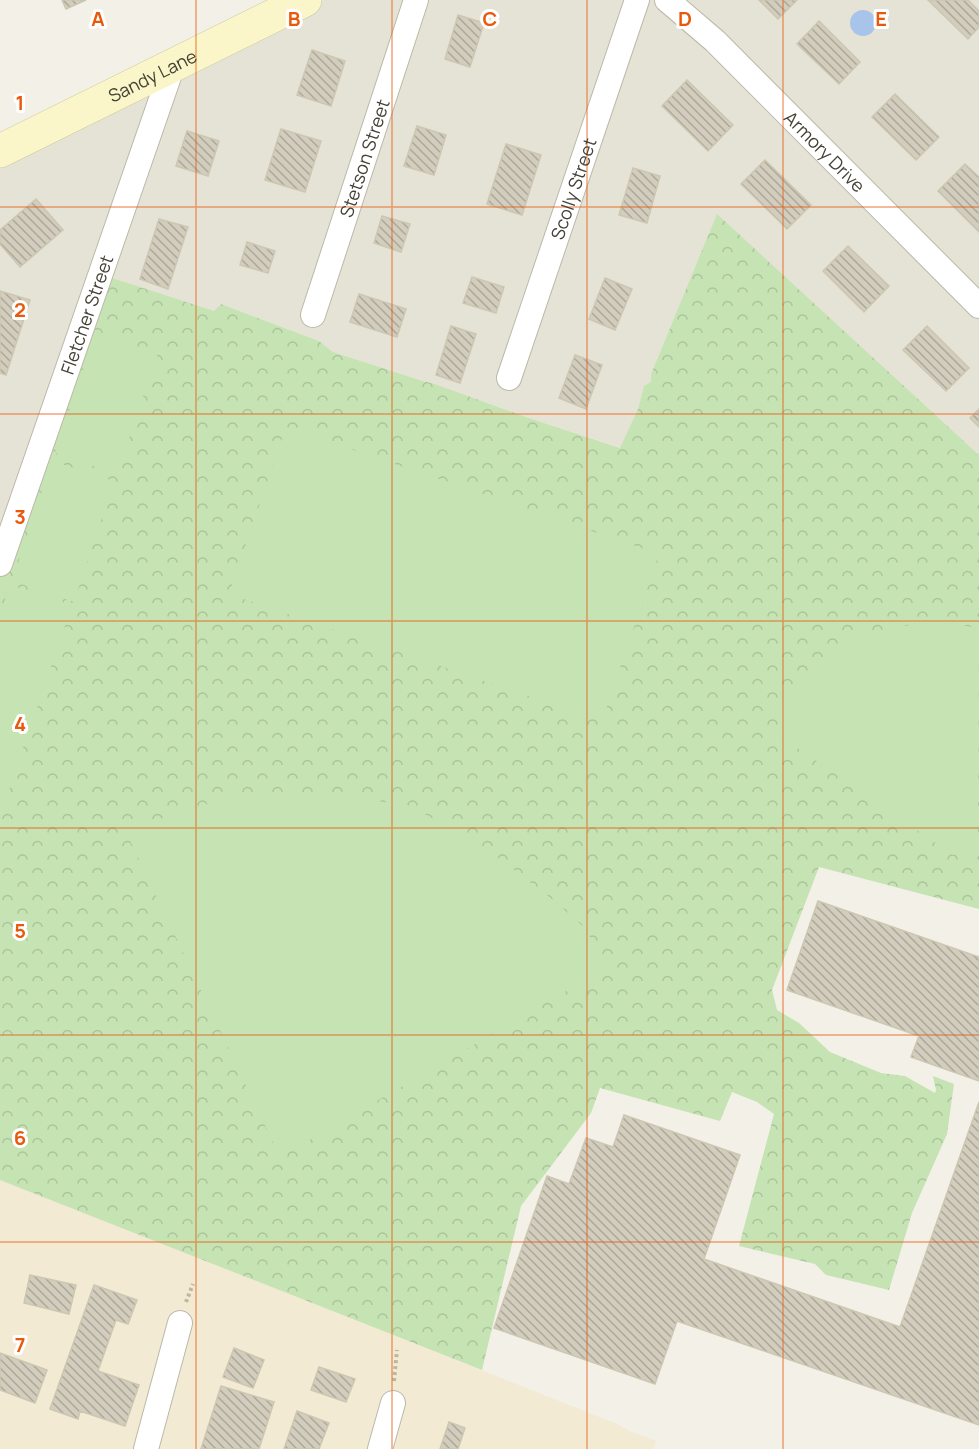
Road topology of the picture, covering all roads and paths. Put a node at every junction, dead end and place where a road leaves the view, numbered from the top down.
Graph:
1 (305, 0) edge
2 (416, 0) edge
3 (637, 0) edge
4 (668, 0) edge
5 (173, 65) junction
6 (0, 151) edge
7 (979, 306) edge
8 (313, 315) dead end
9 (509, 378) dead end
10 (0, 564) edge
11 (180, 1323) dead end
12 (397, 1350) dead end
13 (393, 1403) joint
14 (146, 1449) edge
15 (380, 1449) edge

1 - 5 main road, Sandy Lane
2 - 8 street, Stetson Street
3 - 9 street, Scolly Street
4 - 7 street, Armory Drive
5 - 6 main road, Sandy Lane
5 - 10 street, Fletcher Street
11 - 14 street
12 - 13 path
13 - 15 street

